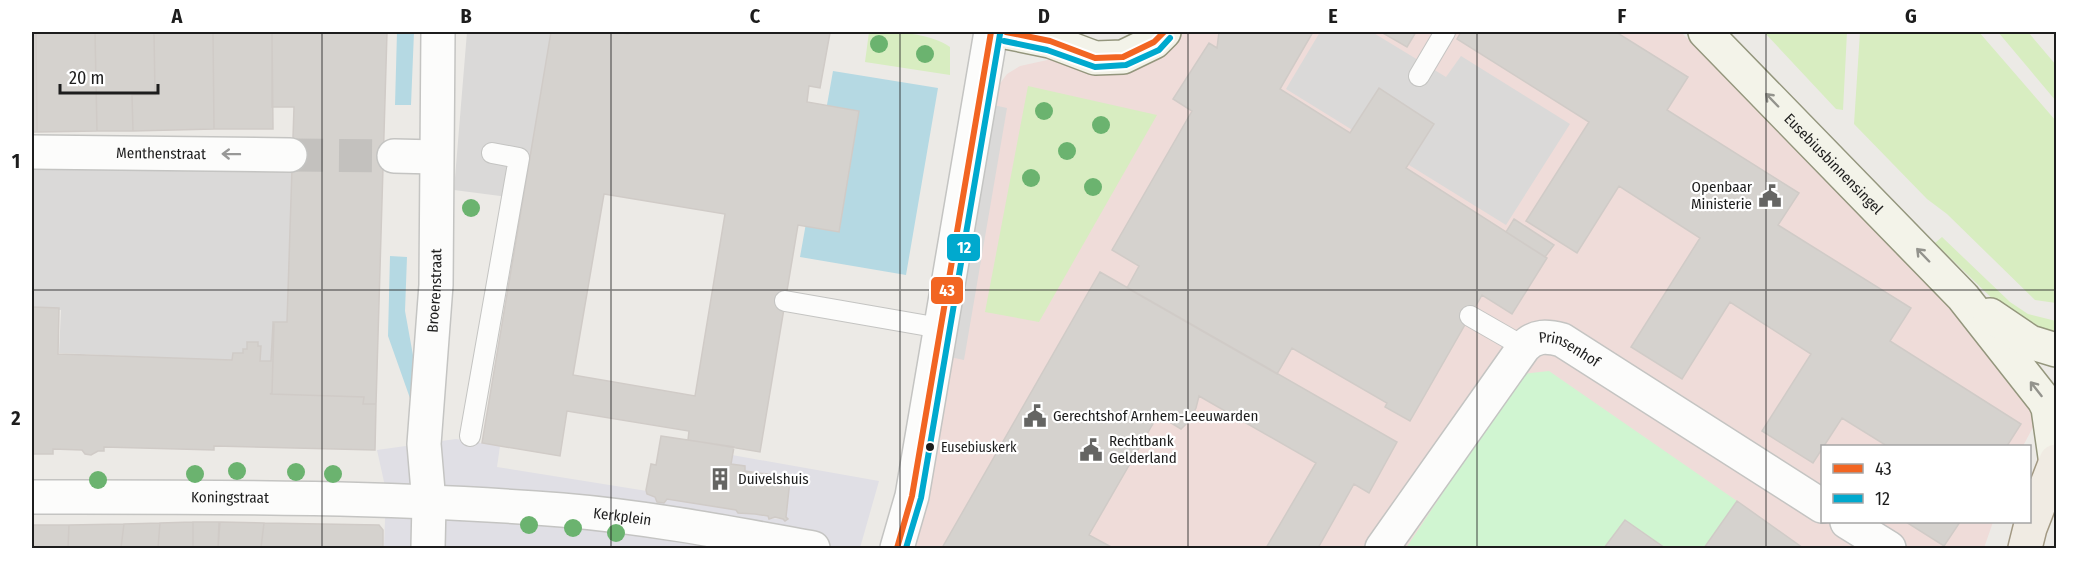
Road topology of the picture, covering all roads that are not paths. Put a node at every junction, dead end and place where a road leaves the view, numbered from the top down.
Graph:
1 (438, 32) edge
2 (991, 32) edge
3 (1006, 32) edge
4 (1164, 32) edge
5 (1446, 32) edge
6 (1705, 32) edge
7 (1063, 36) edge
8 (1419, 76) dead end
9 (32, 152) edge
10 (492, 153) dead end
11 (290, 155) tunnel mouth
12 (1963, 297) junction
13 (785, 301) dead end
14 (1470, 316) dead end
15 (940, 328) junction
16 (1524, 347) junction
17 (2056, 350) edge
18 (470, 436) dead end
19 (2056, 463) edge
20 (32, 497) edge
21 (429, 503) junction
22 (1821, 505) edge
23 (1849, 523) edge
24 (428, 549) edge
25 (813, 549) edge
26 (897, 549) edge
27 (1382, 549) edge
28 (1889, 549) edge
29 (2025, 549) edge

1 - 21 street, Broerenstraat
2 - 15 street
3 - 7 street
4 - 7 street
5 - 8 lane
12 -> 6 street, Eusebiusbinnensingel
11 -> 9 street, Menthenstraat
10 - 18 lane
12 - 17 street, Eusebiusbinnensingel
19 -> 12 street, Eusebiusbinnensingel
13 - 15 lane
14 - 16 lane
15 - 26 street
16 - 22 street, Prinsenhof
16 - 27 street, Prinsenhof
19 - 29 main road
20 - 21 street, Koningstraat
21 - 24 street, Broerenstraat
21 - 25 street, Kerkplein
23 - 28 street

